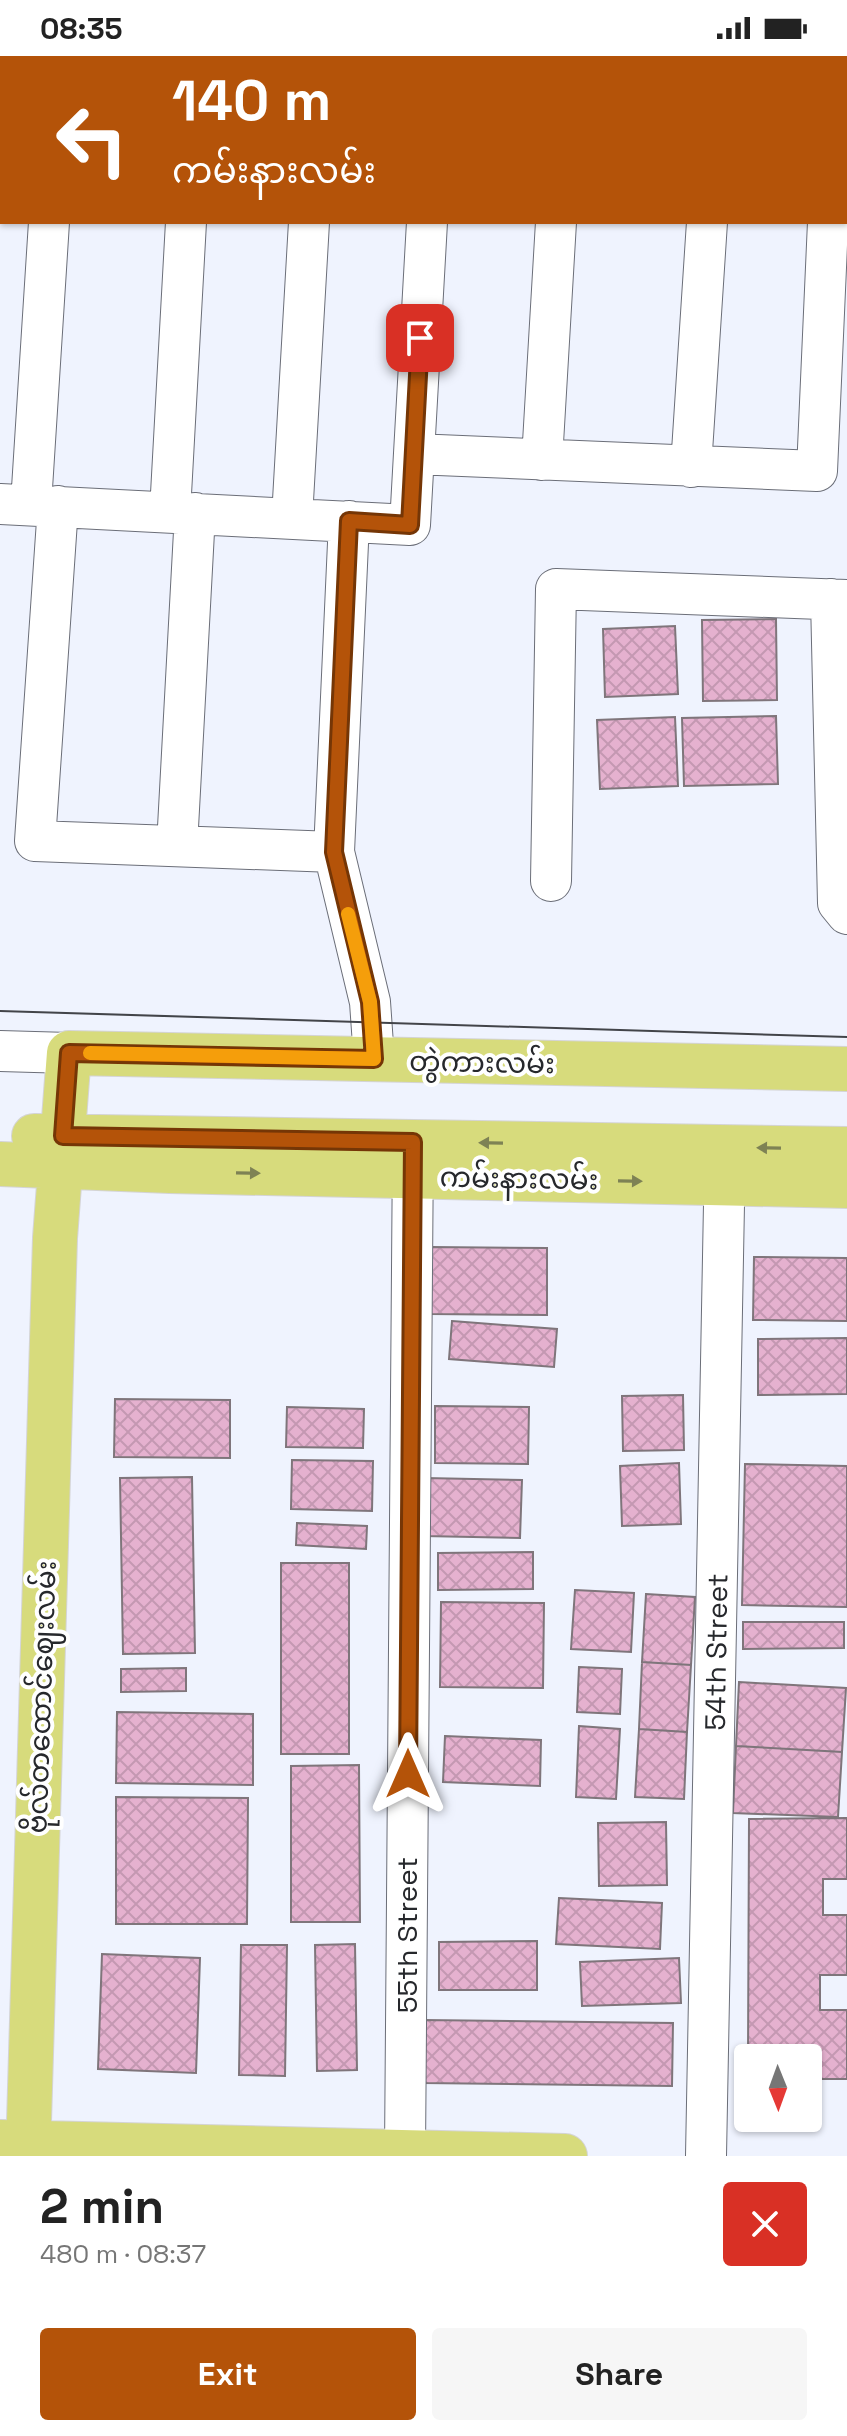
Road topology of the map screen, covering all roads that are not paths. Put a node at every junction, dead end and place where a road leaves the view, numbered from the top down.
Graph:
1 (49, 224) edge
2 (186, 224) edge
3 (309, 224) edge
4 (427, 224) edge
5 (556, 224) edge
6 (707, 224) edge
7 (828, 224) edge
8 (834, 385) edge
9 (414, 454) junction
10 (542, 460) junction
11 (691, 467) junction
12 (30, 505) edge
13 (182, 512) junction
14 (292, 518) junction
15 (349, 521) junction
16 (839, 599) edge
17 (177, 846) junction
18 (334, 852) junction
19 (551, 881) dead end
20 (847, 914) edge
21 (0, 1051) edge
22 (69, 1053) junction
23 (374, 1059) junction
24 (847, 1069) edge
25 (0, 1135) edge
26 (847, 1149) edge
27 (62, 1152) junction
28 (413, 1159) junction
29 (0, 1164) edge
30 (725, 1165) junction
31 (170, 1171) junction
32 (0, 1174) edge
33 (847, 1186) edge
34 (55, 1238) junction
35 (18, 2147) edge
36 (405, 2152) junction
37 (485, 2155) edge
38 (565, 2156) edge
39 (706, 2156) edge

1 - 12 street
2 - 13 street
3 - 14 street
4 - 9 street
5 - 10 street
6 - 11 street
7 - 8 street
8 - 11 street
9 - 10 street
9 - 15 street
10 - 11 street
12 - 13 street
12 - 17 street
13 - 14 street
13 - 17 street
14 - 15 street
15 - 18 street
16 - 19 street
16 - 20 street
17 - 18 street
18 - 23 street
21 - 22 street
22 - 23 main road, တွဲကားလမ်း
22 - 27 main road, ဗိုလ်တထောင်ဈေးလမ်း
23 - 24 main road, တွဲကားလမ်း
25 - 27 main road, ကမ်းနားလမ်း
26 -> 30 main road, ကမ်းနားလမ်း
27 - 28 main road, ကမ်းနားလမ်း
27 - 29 main road, ကမ်းနားလမ်း
27 - 31 main road, ကမ်းနားလမ်း
27 - 34 main road, ဗိုလ်တထောင်ဈေးလမ်း
28 - 30 main road, ကမ်းနားလမ်း
31 -> 28 main road, ကမ်းနားလမ်း
28 - 36 street, 55th Street
30 - 33 main road, ကမ်းနားလမ်း
30 - 39 street, 54th Street
31 - 34 main road
32 - 34 main road
34 - 35 main road, ဗိုလ်တထောင်ဈေးလမ်း
35 - 36 main road
36 - 37 main road
37 - 38 main road

